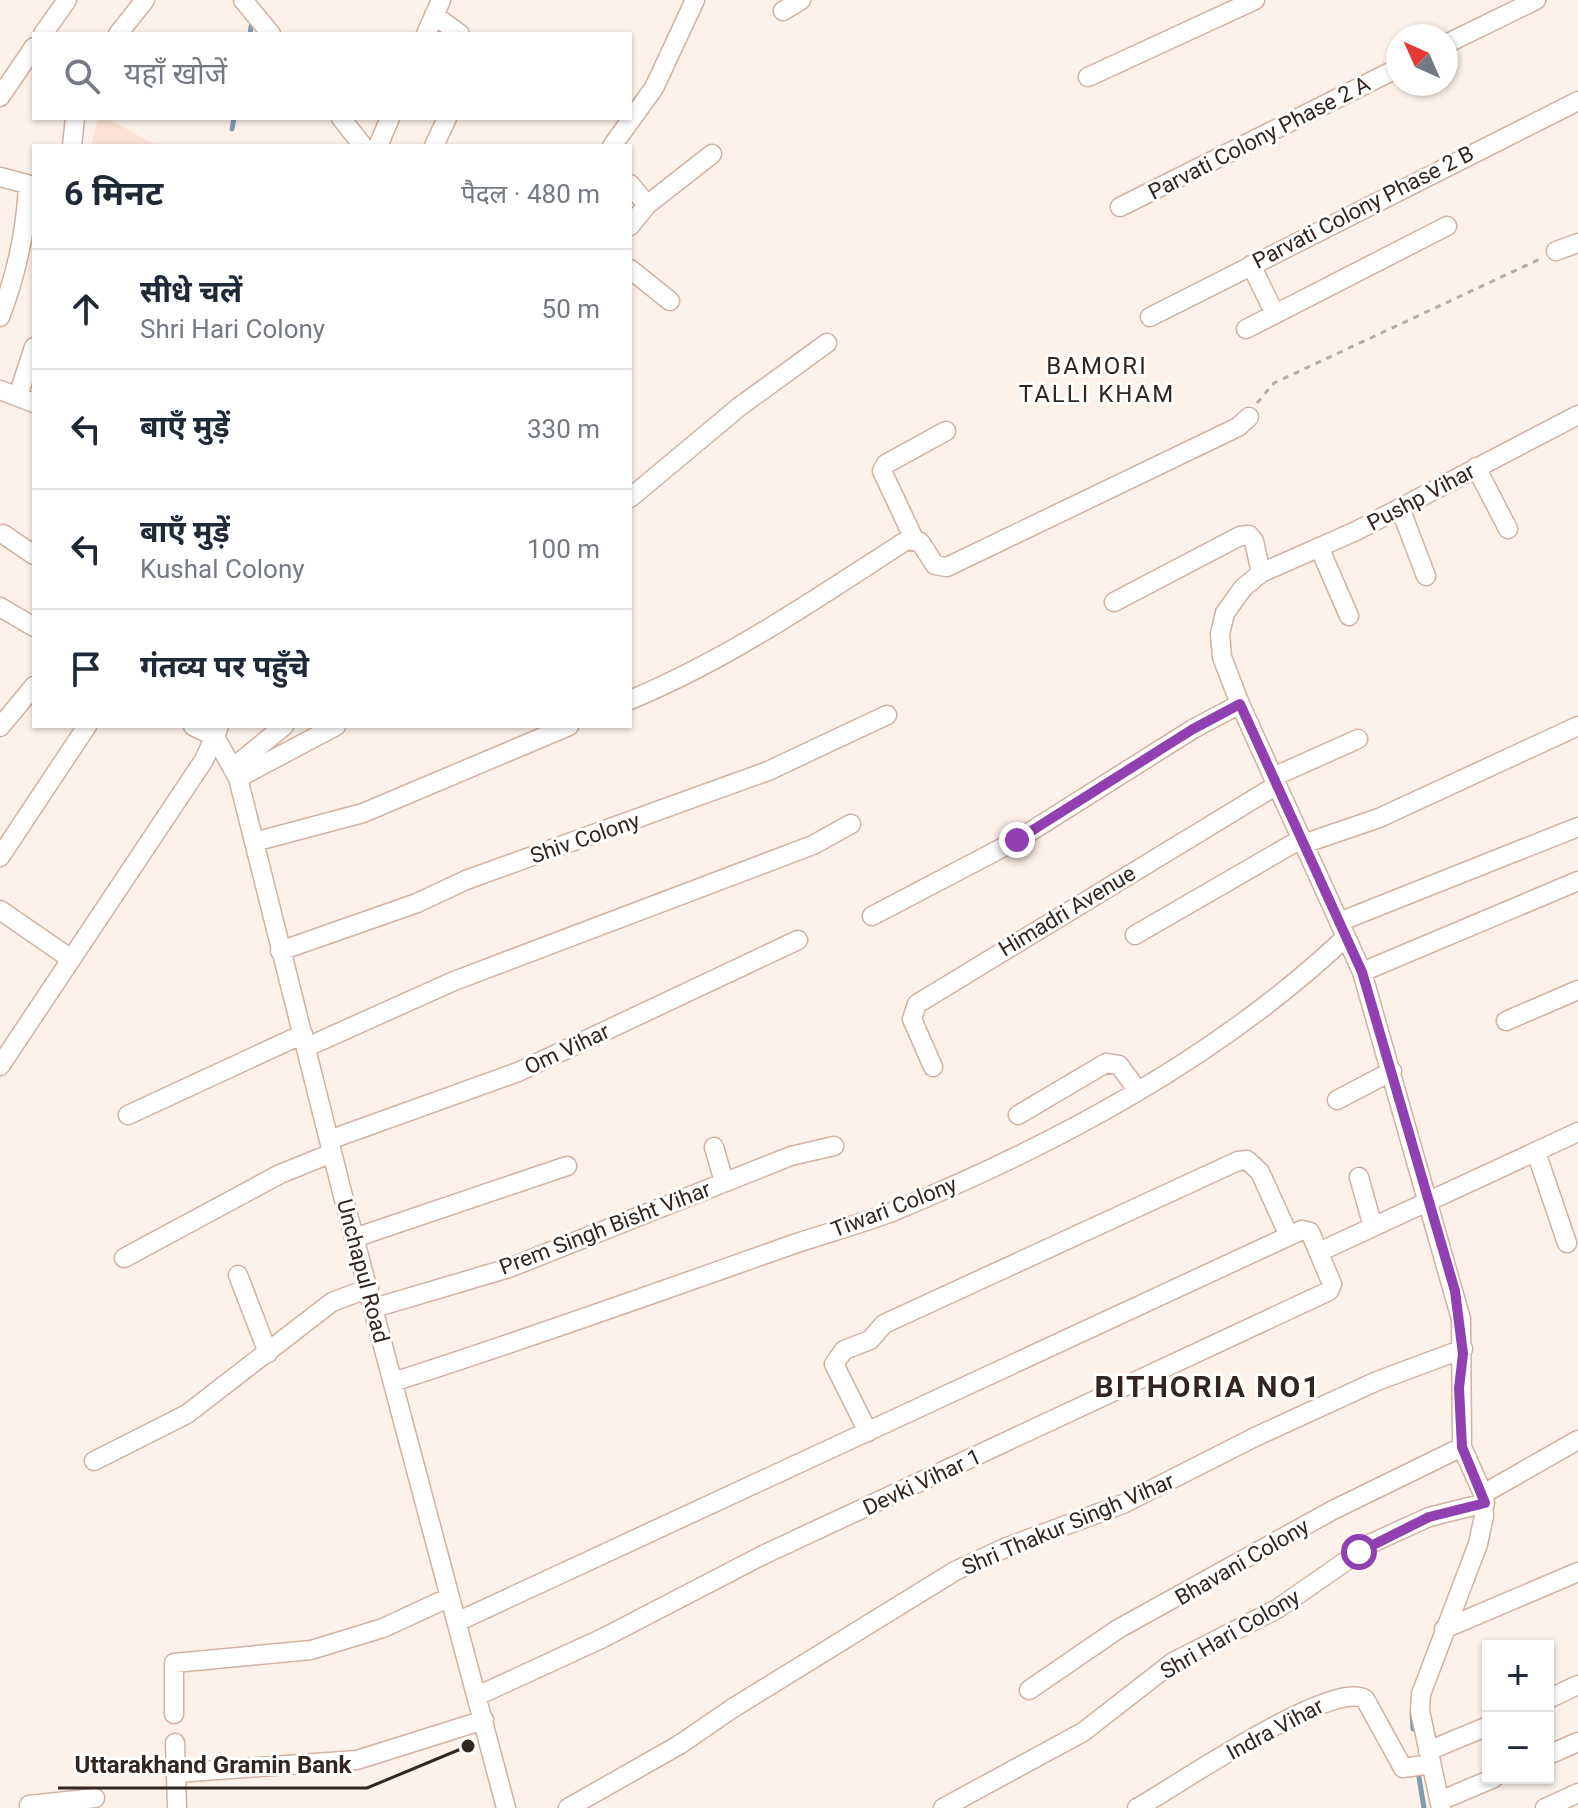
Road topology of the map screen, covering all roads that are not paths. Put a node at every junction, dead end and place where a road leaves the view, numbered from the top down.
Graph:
1 (67, 0) edge
2 (145, 0) edge
3 (243, 0) edge
4 (695, 0) edge
5 (801, 0) edge
6 (1255, 0) edge
7 (1536, 0) edge
8 (437, 8) edge
9 (783, 11) dead end
10 (44, 32) edge
11 (120, 32) edge
12 (269, 32) edge
13 (427, 32) edge
14 (458, 32) edge
15 (1458, 38) edge
16 (32, 50) edge
17 (1386, 74) edge
18 (1088, 77) dead end
19 (0, 97) edge
20 (1578, 101) edge
21 (632, 118) edge
22 (75, 120) edge
23 (344, 120) edge
24 (389, 120) edge
25 (446, 120) edge
26 (631, 120) edge
27 (72, 144) edge
28 (380, 144) edge
29 (435, 144) edge
30 (613, 144) edge
31 (712, 154) dead end
32 (0, 177) edge
33 (31, 185) edge
34 (632, 186) edge
35 (647, 205) junction
36 (1120, 207) dead end
37 (632, 224) edge
38 (1447, 226) dead end
39 (1578, 243) edge
40 (1556, 251) road end
41 (1251, 265) junction
42 (632, 271) edge
43 (670, 301) dead end
44 (1275, 314) junction
45 (0, 317) edge
46 (1150, 317) dead end
47 (1246, 329) dead end
48 (827, 343) dead end
49 (32, 353) edge
50 (17, 396) edge
51 (1578, 415) edge
52 (1249, 417) road end
53 (946, 431) dead end
54 (1476, 467) junction
55 (632, 496) edge
56 (1400, 508) junction
57 (1508, 529) dead end
58 (3, 534) dead end
59 (914, 539) junction
60 (1319, 547) junction
61 (32, 554) edge
62 (1261, 573) junction
63 (1426, 576) dead end
64 (1114, 602) dead end
65 (0, 607) edge
66 (1349, 616) dead end
67 (32, 625) edge
68 (32, 688) edge
69 (632, 699) edge
70 (1240, 704) junction
71 (887, 715) dead end
72 (1578, 726) edge
73 (0, 727) edge
74 (86, 728) edge
75 (282, 728) edge
76 (332, 728) edge
77 (564, 728) edge
78 (217, 732) edge
79 (1358, 739) dead end
80 (236, 772) junction
81 (1275, 781) junction
82 (851, 824) dead end
83 (1578, 827) edge
84 (254, 842) junction
85 (1302, 842) junction
86 (0, 857) edge
87 (1578, 881) edge
88 (0, 910) edge
89 (872, 916) dead end
90 (1342, 929) junction
91 (1135, 935) dead end
92 (798, 940) dead end
93 (280, 951) junction
94 (71, 959) junction
95 (1362, 972) junction
96 (1578, 990) edge
97 (1506, 1021) dead end
98 (305, 1040) junction
99 (7, 1046) edge
100 (0, 1066) edge
101 (933, 1067) dead end
102 (1392, 1071) junction
103 (1138, 1091) junction
104 (1337, 1100) dead end
105 (128, 1115) dead end
106 (1018, 1115) dead end
107 (1578, 1132) edge
108 (834, 1146) dead end
109 (330, 1147) junction
110 (714, 1147) dead end
111 (1536, 1152) junction
112 (567, 1166) dead end
113 (1359, 1177) dead end
114 (724, 1182) junction
115 (1428, 1201) junction
116 (1373, 1227) junction
117 (1289, 1236) junction
118 (354, 1238) junction
119 (1567, 1243) dead end
120 (1319, 1252) junction
121 (124, 1258) dead end
122 (238, 1275) dead end
123 (369, 1288) junction
124 (374, 1308) junction
125 (1463, 1349) junction
126 (268, 1353) junction
127 (393, 1382) junction
128 (868, 1432) junction
129 (1578, 1440) edge
130 (1462, 1447) junction
131 (94, 1461) dead end
132 (1484, 1498) junction
133 (1578, 1572) edge
134 (450, 1597) junction
135 (459, 1621) junction
136 (1444, 1629) junction
137 (1578, 1685) edge
138 (1029, 1690) dead end
139 (477, 1696) junction
140 (1554, 1696) edge
141 (174, 1714) dead end
142 (484, 1720) junction
143 (1482, 1729) edge
144 (1578, 1742) edge
145 (175, 1743) dead end
146 (1554, 1752) edge
147 (1424, 1763) junction
148 (176, 1773) junction
149 (1482, 1784) edge
150 (1578, 1793) edge
151 (95, 1796) edge
152 (1440, 1804) edge
153 (29, 1805) dead end
154 (177, 1808) edge
155 (506, 1808) edge
156 (568, 1808) edge
157 (943, 1808) edge
158 (1137, 1808) edge
159 (1545, 1808) edge

1 - 10 street
2 - 11 street
3 - 12 street
4 - 21 street
5 - 9 street
6 - 18 street
7 - 15 street
8 - 13 street
8 - 14 street
16 - 19 street
17 - 36 street, Parvati Colony Phase 2 A
20 - 41 street, Parvati Colony Phase 2 B
22 - 27 street
23 - 28 street
24 - 28 street
25 - 29 street
26 - 30 street
31 - 35 street
32 - 33 street
33 - 45 street
34 - 35 street
35 - 37 street
38 - 44 street
39 - 40 street
41 - 44 street
41 - 46 street, Parvati Colony Phase 2 B
42 - 43 street
44 - 47 street
48 - 55 street
49 - 50 street
51 - 54 street, Pushp Vihar
52 - 59 street
53 - 59 street
54 - 56 street, Pushp Vihar
54 - 57 street
56 - 60 street, Pushp Vihar
56 - 63 street
58 - 61 street
59 - 69 street
60 - 62 street, Pushp Vihar
60 - 66 street
62 - 64 street
62 - 70 street
65 - 67 street
68 - 73 street
70 - 81 street
70 - 89 street
71 - 93 street, Shiv Colony
72 - 85 street
74 - 86 street
75 - 80 street
76 - 80 street
77 - 84 street
78 - 80 street, Unchapul Road
78 - 94 street
79 - 81 street, Himadri Avenue
80 - 84 street, Unchapul Road
81 - 85 street
81 - 101 street, Himadri Avenue
82 - 98 street
83 - 90 street
84 - 93 street, Unchapul Road
85 - 90 street
85 - 91 street
87 - 95 street
88 - 94 street
90 - 95 street
90 - 103 street, Tiwari Colony
92 - 109 street, Om Vihar
93 - 98 street, Unchapul Road
94 - 99 street
95 - 102 street
96 - 97 street
98 - 105 street
98 - 109 street, Unchapul Road
99 - 100 street
102 - 104 street
102 - 115 street
103 - 106 street
103 - 127 street, Tiwari Colony
107 - 111 street
108 - 114 street, Prem Singh Bisht Vihar
109 - 118 street, Unchapul Road
109 - 121 street, Om Vihar
110 - 114 street
111 - 115 street
111 - 119 street
112 - 118 street
113 - 116 street
114 - 124 street, Prem Singh Bisht Vihar
115 - 116 street
115 - 125 street
116 - 120 street
117 - 120 street
117 - 128 street
117 - 128 street
118 - 123 street, Unchapul Road
120 - 139 street, Devki Vihar 1
122 - 126 street
123 - 124 street, Unchapul Road
123 - 126 street
124 - 127 street, Unchapul Road
125 - 130 street
125 - 156 street, Shri Thakur Singh Vihar
126 - 131 street
127 - 134 street, Unchapul Road
128 - 135 street
129 - 132 street, Shri Hari Colony
130 - 132 street
130 - 138 street, Bhavani Colony
132 - 136 street
132 - 157 street, Shri Hari Colony
133 - 136 street
134 - 135 street, Unchapul Road
134 - 141 street
135 - 139 street, Unchapul Road
136 - 147 street
137 - 140 street
139 - 142 street, Unchapul Road
142 - 148 street
142 - 155 street, Unchapul Road
143 - 147 street
144 - 146 street
145 - 148 street
147 - 152 street
147 - 158 street, Indra Vihar
148 - 154 street
149 - 152 street
150 - 159 street
151 - 153 street

